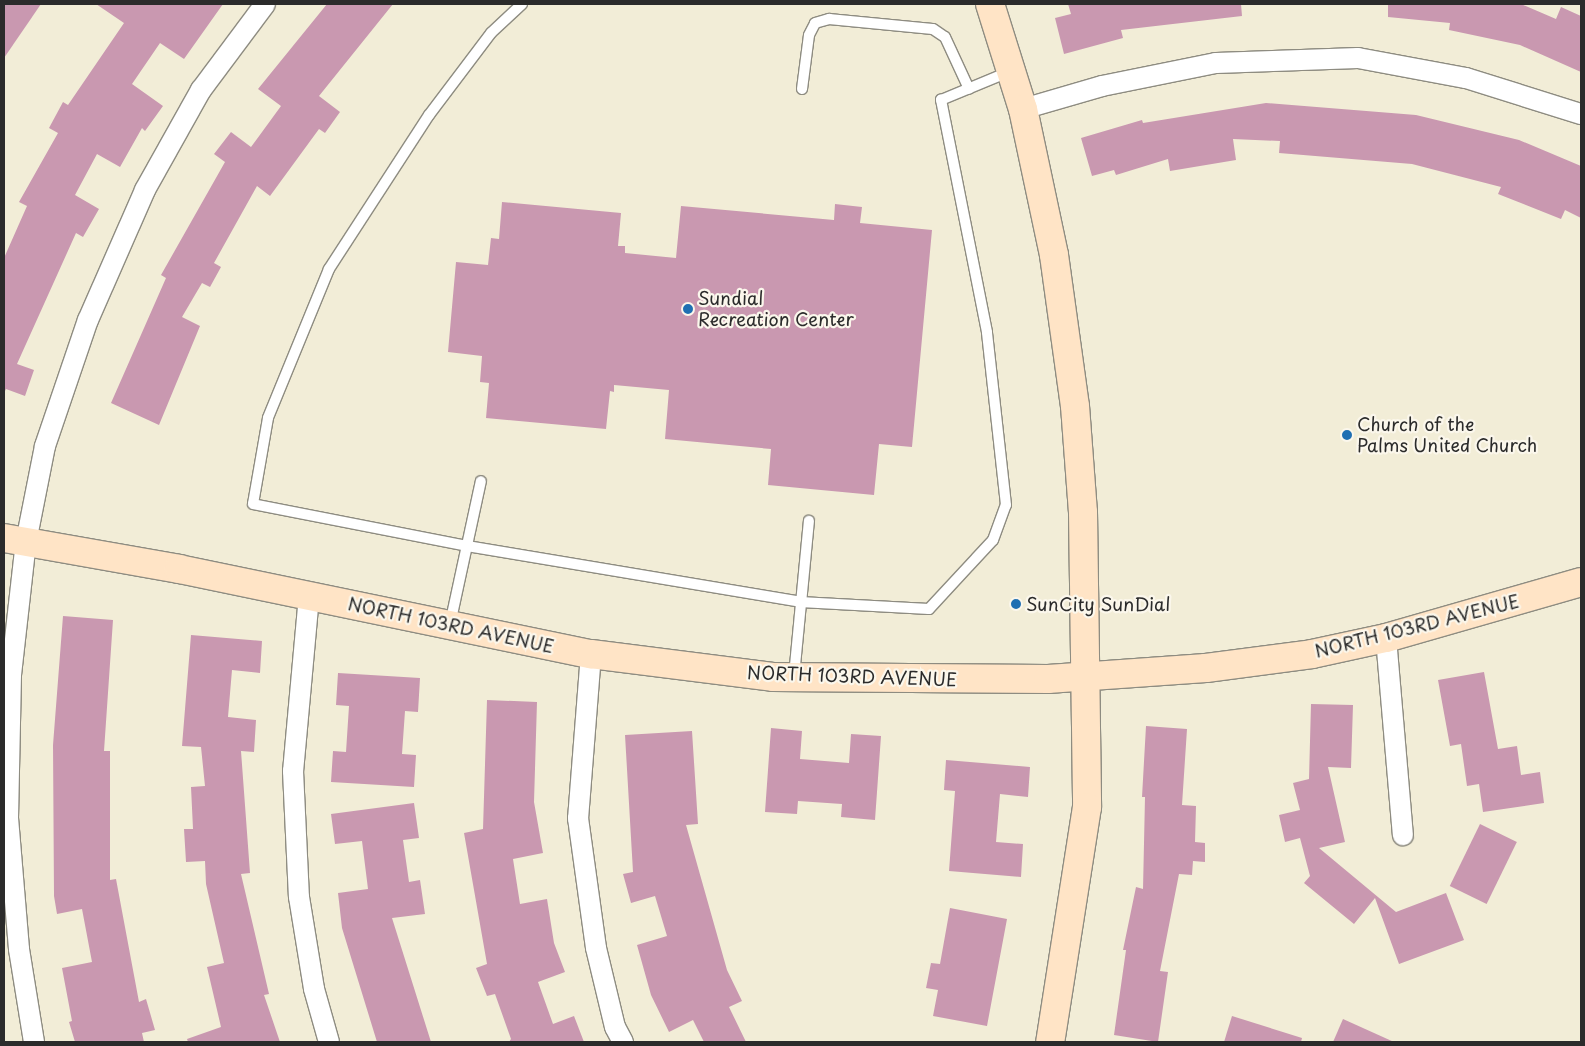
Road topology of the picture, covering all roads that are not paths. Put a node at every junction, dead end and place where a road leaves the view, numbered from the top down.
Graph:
1 (264, 4) edge
2 (522, 4) edge
3 (990, 4) edge
4 (1012, 71) junction
5 (802, 89) dead end
6 (969, 89) junction
7 (1023, 109) junction
8 (1581, 114) edge
9 (481, 480) dead end
10 (809, 521) dead end
11 (15, 540) edge
12 (467, 546) junction
13 (1581, 582) edge
14 (309, 596) junction
15 (800, 602) junction
16 (450, 625) junction
17 (1386, 638) junction
18 (591, 654) junction
19 (794, 677) junction
20 (1087, 677) junction
21 (1404, 835) dead end
22 (34, 1042) edge
23 (329, 1042) edge
24 (623, 1042) edge
25 (1050, 1042) edge

1 - 11 street
2 - 12 lane
3 - 4 street
4 - 6 lane
4 - 7 street
5 - 6 lane
6 - 15 lane
7 - 8 street
7 - 20 street
9 - 12 lane
10 - 15 lane
11 - 14 street, NORTH 103RD AVENUE
11 - 22 street
12 - 15 lane
12 - 16 lane
13 - 17 street, NORTH 103RD AVENUE
14 - 16 street, NORTH 103RD AVENUE
14 - 23 street
15 - 19 lane
16 - 18 street, NORTH 103RD AVENUE
17 - 20 street, NORTH 103RD AVENUE
17 - 21 street
18 - 19 street, NORTH 103RD AVENUE
18 - 24 street
19 - 20 street, NORTH 103RD AVENUE
20 - 25 street

